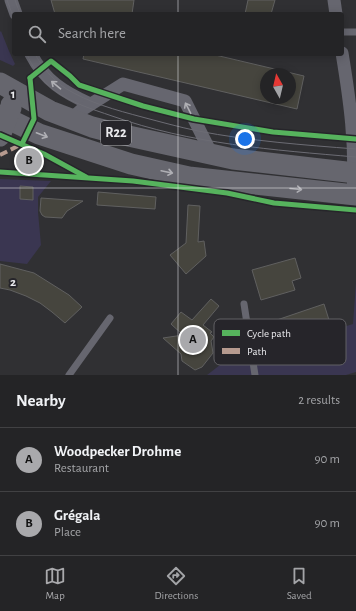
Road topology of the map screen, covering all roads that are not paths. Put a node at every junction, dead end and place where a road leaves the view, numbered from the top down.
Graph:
1 (11, 0) edge
2 (334, 0) edge
3 (15, 12) edge
4 (336, 12) edge
5 (344, 32) edge
6 (356, 32) edge
7 (32, 56) edge
8 (343, 56) edge
9 (2, 86) edge
10 (90, 104) junction
11 (71, 119) junction
12 (2, 123) edge
13 (212, 155) junction
14 (356, 173) edge
15 (355, 194) edge
16 (244, 304) dead end
17 (110, 318) dead end
18 (246, 319) edge
19 (253, 365) edge
20 (69, 375) edge
21 (254, 375) edge

1 - 3 street
2 - 4 street
5 - 6 lane
10 -> 7 street
8 - 14 street
9 - 11 main road, R22
9 - 12 main road
10 - 11 street
13 -> 10 street
11 - 13 main road, R22
12 -> 15 main road, R22
13 - 14 main road, R22
14 - 15 street
16 - 18 lane
17 - 20 lane
19 - 21 lane

